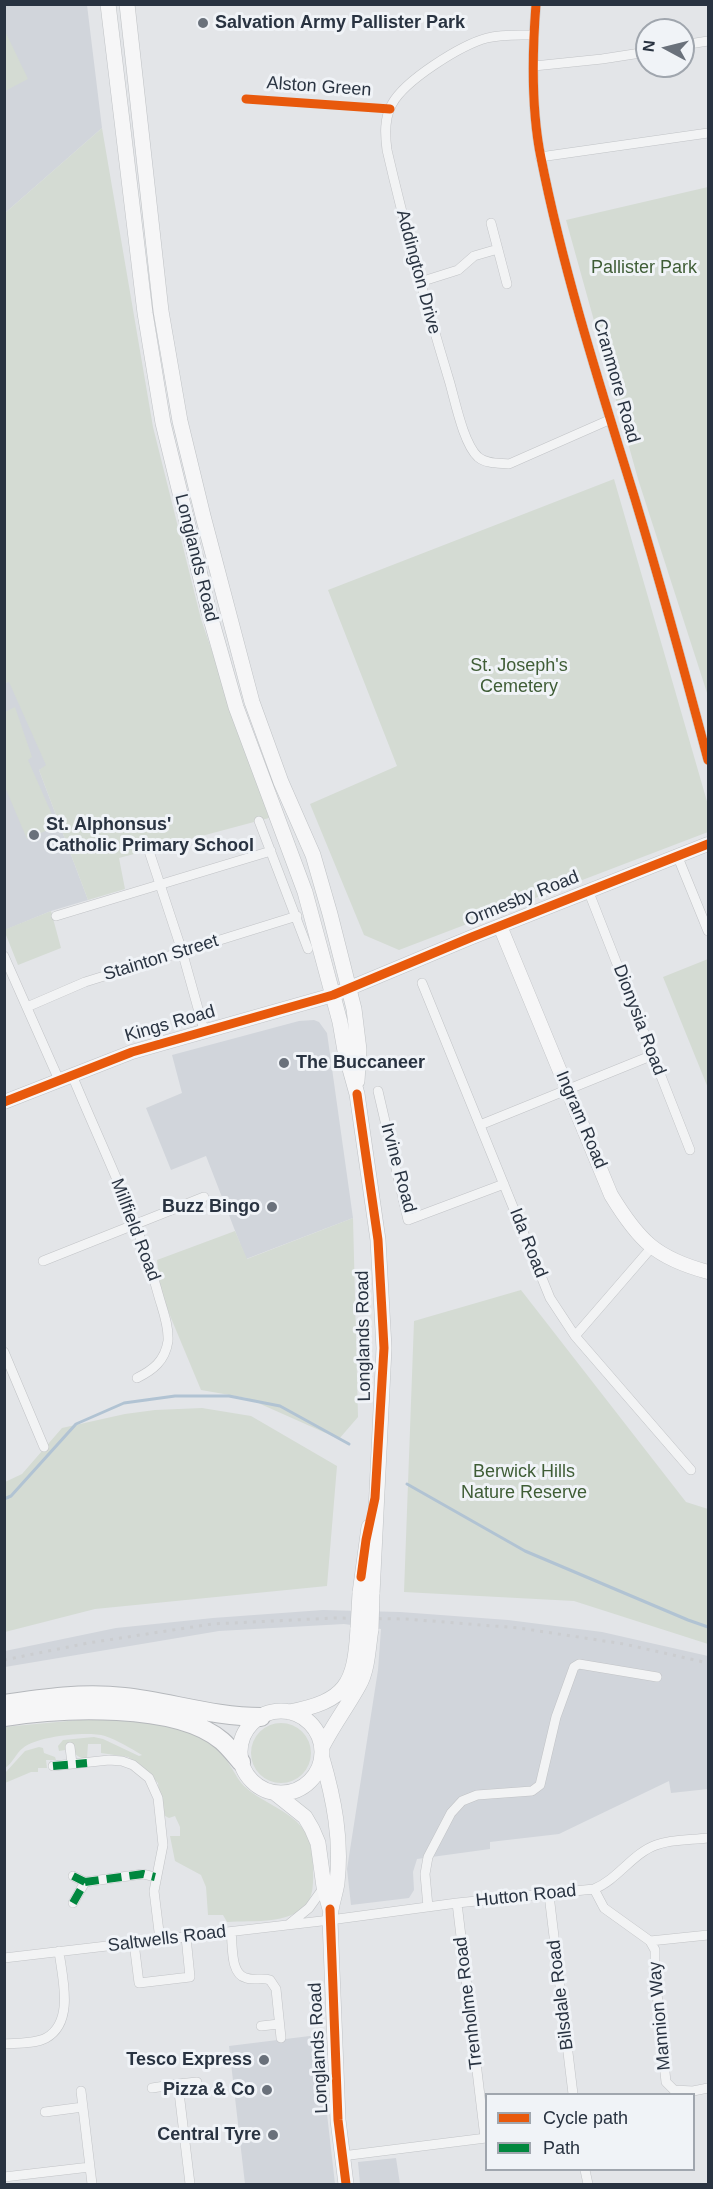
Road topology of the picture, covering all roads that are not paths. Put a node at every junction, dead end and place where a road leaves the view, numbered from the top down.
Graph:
1 (108, 4) edge
2 (126, 4) edge
3 (536, 4) edge
4 (534, 35) junction
5 (635, 54) edge
6 (534, 66) junction
7 (708, 133) edge
8 (540, 157) junction
9 (491, 223) dead end
10 (498, 249) junction
11 (420, 282) junction
12 (507, 284) dead end
13 (609, 420) junction
14 (708, 760) edge
15 (259, 821) dead end
16 (708, 844) edge
17 (147, 845) dead end
18 (271, 851) junction
19 (677, 855) junction
20 (161, 884) junction
21 (588, 890) junction
22 (56, 916) dead end
23 (297, 916) junction
24 (500, 926) junction
25 (708, 931) edge
26 (308, 949) dead end
27 (182, 951) junction
28 (4, 956) edge
29 (7, 971) edge
30 (422, 983) dead end
31 (349, 988) junction
32 (333, 995) junction
33 (27, 1007) junction
34 (204, 1030) junction
35 (653, 1055) junction
36 (66, 1078) junction
37 (568, 1089) junction
38 (378, 1091) dead end
39 (357, 1094) junction
40 (4, 1102) edge
41 (480, 1125) junction
42 (690, 1150) dead end
43 (504, 1184) junction
44 (204, 1197) dead end
45 (134, 1224) junction
46 (652, 1247) junction
47 (43, 1261) dead end
48 (708, 1272) edge
49 (575, 1335) junction
50 (4, 1352) edge
51 (137, 1378) dead end
52 (44, 1447) dead end
53 (691, 1470) dead end
54 (364, 1629) junction
55 (657, 1677) dead end
56 (4, 1704) edge
57 (289, 1712) junction
58 (4, 1717) edge
59 (261, 1717) junction
60 (70, 1747) dead end
61 (322, 1753) junction
62 (241, 1762) junction
63 (72, 1764) junction
64 (52, 1766) dead end
65 (275, 1793) junction
66 (708, 1838) edge
67 (74, 1875) dead end
68 (155, 1877) junction
69 (85, 1882) junction
70 (324, 1887) junction
71 (594, 1889) junction
72 (549, 1895) junction
73 (73, 1903) dead end
74 (457, 1903) junction
75 (428, 1907) junction
76 (330, 1915) junction
77 (288, 1925) junction
78 (231, 1932) junction
79 (708, 1935) edge
80 (186, 1937) junction
81 (160, 1940) junction
82 (650, 1941) junction
83 (134, 1943) junction
84 (59, 1951) junction
85 (4, 1958) edge
86 (279, 2024) junction
87 (261, 2026) dead end
88 (281, 2038) dead end
89 (4, 2044) edge
90 (197, 2082) dead end
91 (178, 2084) junction
92 (152, 2088) dead end
93 (708, 2088) edge
94 (81, 2091) dead end
95 (573, 2093) edge
96 (83, 2108) junction
97 (45, 2112) dead end
98 (485, 2130) edge
99 (485, 2138) edge
100 (342, 2156) junction
101 (90, 2167) junction
102 (4, 2176) edge
103 (92, 2184) edge
104 (190, 2184) edge
105 (346, 2184) edge

1 - 32 main road, Longlands Road
2 - 31 main road, Longlands Road
3 - 4 street, Cranmore Road
4 - 6 street, Cranmore Road
4 - 11 street, Addington Drive
5 - 6 street
6 - 8 street, Cranmore Road
7 - 8 street
8 - 13 street, Cranmore Road
9 - 10 street
10 - 11 street
10 - 12 street
11 - 13 street, Addington Drive
13 - 14 street, Cranmore Road
15 - 18 street
16 - 19 street, Ormesby Road
17 - 20 street
18 - 20 street
18 - 23 street
19 - 21 street, Ormesby Road
19 - 25 street
20 - 22 street
20 - 27 street
21 - 24 street, Ormesby Road
21 - 35 street, Dionysia Road
23 - 26 street
23 - 27 street, Stainton Street
24 - 31 street, Ormesby Road
24 - 37 street, Ingram Road
27 - 33 street, Stainton Street
27 - 34 street
28 - 29 street, Millfield Road
29 - 33 street, Millfield Road
30 - 41 street, Ida Road
31 - 32 street, Kings Road
31 - 39 main road, Longlands Road
32 - 34 street, Kings Road
32 - 39 main road, Longlands Road
33 - 36 street, Millfield Road
34 - 36 street, Kings Road
35 - 37 street
35 - 42 street, Dionysia Road
36 - 40 street, Kings Road
36 - 45 street, Millfield Road
37 - 41 street
37 - 46 street, Ingram Road
38 - 43 street, Irvine Road
39 - 54 main road, Longlands Road, bridge
41 - 43 street, Ida Road
43 - 49 street, Ida Road
44 - 45 street
45 - 47 street
45 - 51 street, Millfield Road
46 - 48 street, Ingram Road
46 - 49 street
49 - 53 street, Ida Road
50 - 52 street
54 - 57 main road, Longlands Road
54 - 61 main road, Longlands Road
55 - 75 street
56 - 59 highway
57 - 59 main road, Longlands Road
57 - 61 main road, Longlands Road
58 - 62 highway
59 - 62 main road
60 - 63 street
61 - 65 main road, Longlands Road
61 - 76 main road, Longlands Road
62 - 65 main road, Longlands Road
63 - 64 street
63 - 68 street
65 - 70 main road, Longlands Road
66 - 71 street, Hutton Road
67 - 69 street
68 - 69 street
68 - 81 street
69 - 73 street
70 - 76 main road, Longlands Road
70 - 77 street
71 - 72 street, Hutton Road
71 - 82 street
72 - 74 street, Hutton Road
72 - 95 street, Bilsdale Road
74 - 75 street, Hutton Road
74 - 98 street, Trenholme Road
75 - 76 street, Hutton Road
76 - 77 street, Saltwells Road
76 - 100 main road, Longlands Road
77 - 78 street, Saltwells Road
78 - 80 street, Saltwells Road
78 - 86 street
79 - 82 street
80 - 81 street, Saltwells Road
80 - 83 street
81 - 83 street, Saltwells Road
82 - 93 street, Mannion Way
83 - 84 street, Saltwells Road
84 - 85 street, Saltwells Road
84 - 89 street
86 - 87 street
86 - 88 street
90 - 91 street
91 - 92 street
91 - 104 street
94 - 96 street
96 - 97 street
96 - 101 street
99 - 100 street
100 - 105 main road, Longlands Road
101 - 102 street
101 - 103 street

